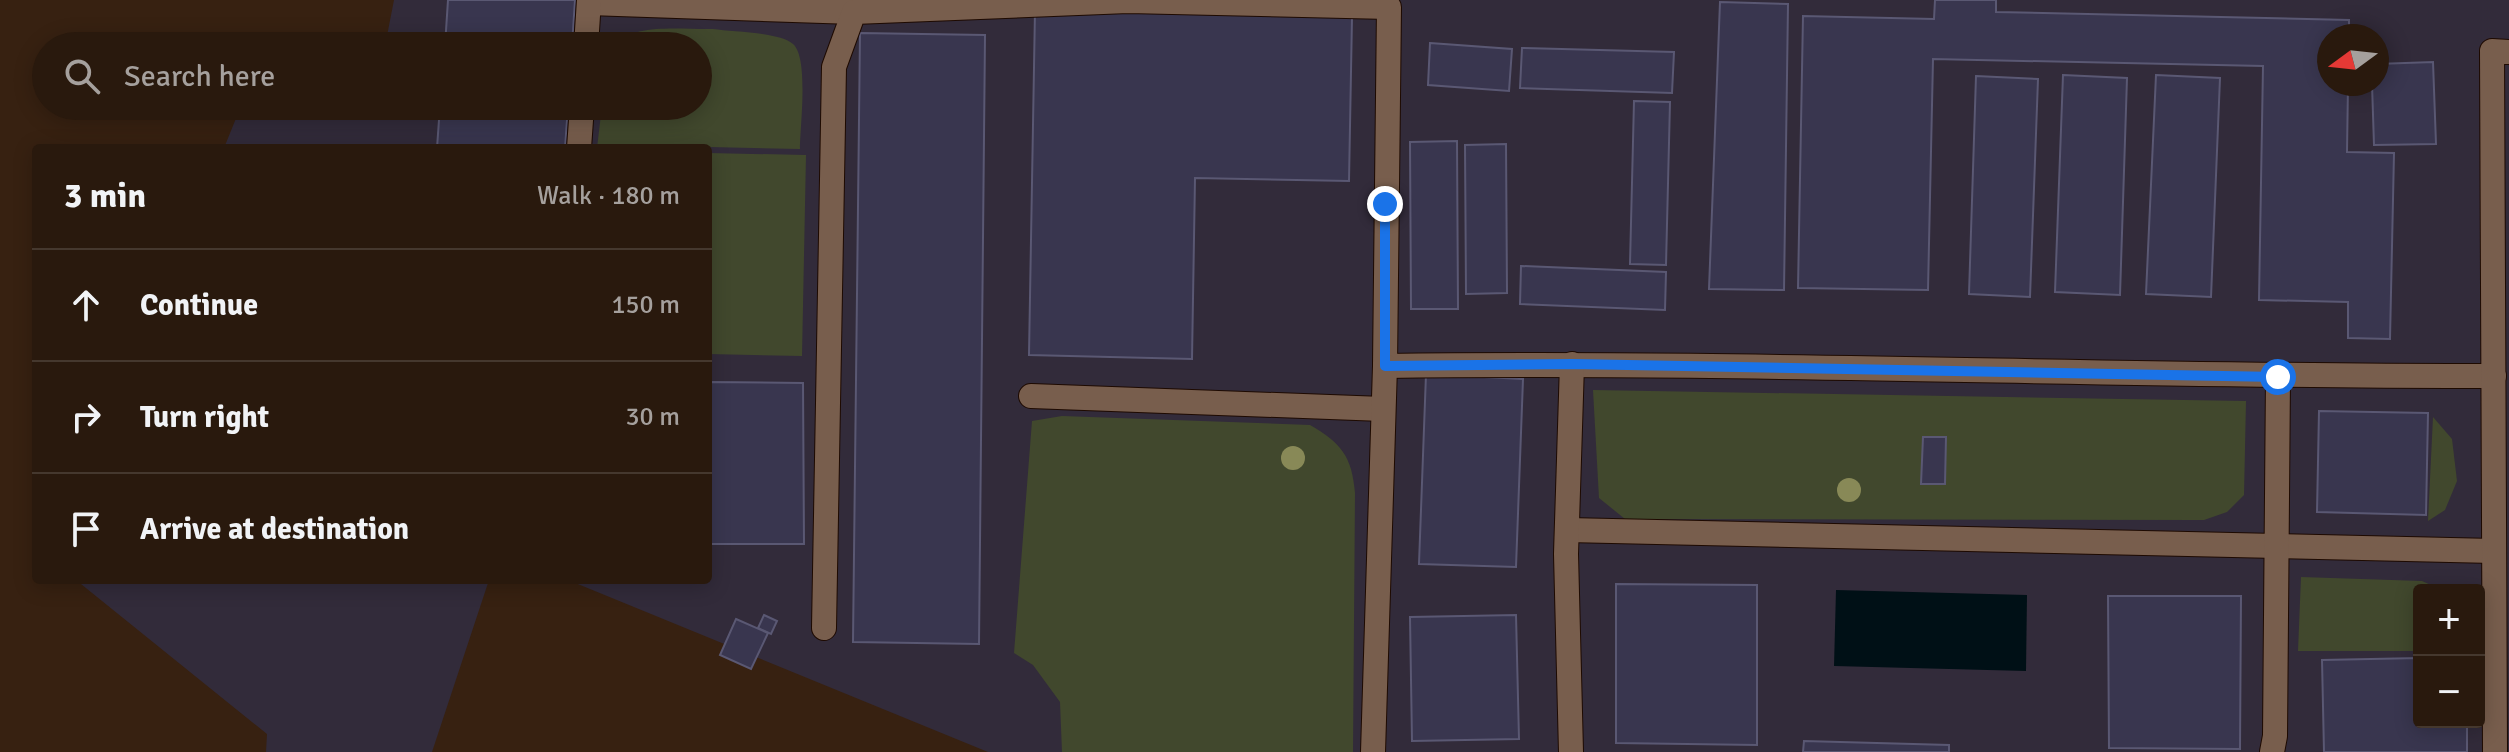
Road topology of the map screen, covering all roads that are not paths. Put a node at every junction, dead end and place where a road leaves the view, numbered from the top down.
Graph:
1 (589, 2) edge
2 (854, 12) junction
3 (587, 32) edge
4 (2509, 52) edge
5 (581, 120) edge
6 (579, 144) edge
7 (1572, 364) junction
8 (1385, 366) junction
9 (2494, 376) junction
10 (2278, 377) junction
11 (1031, 396) dead end
12 (1383, 409) junction
13 (1567, 530) junction
14 (2277, 548) junction
15 (2494, 551) junction
16 (824, 628) dead end
17 (1373, 752) edge
18 (1571, 752) edge
19 (2272, 752) edge
20 (2495, 752) edge

1 - 2 street
1 - 3 street
2 - 8 street
2 - 16 street
4 - 9 street
5 - 6 street
7 - 8 street
7 - 10 street
7 - 13 street
8 - 12 street
9 - 10 street
9 - 15 street
10 - 14 street
11 - 12 street
12 - 17 street
13 - 14 street
13 - 18 street
14 - 15 street
14 - 19 street
15 - 20 street

